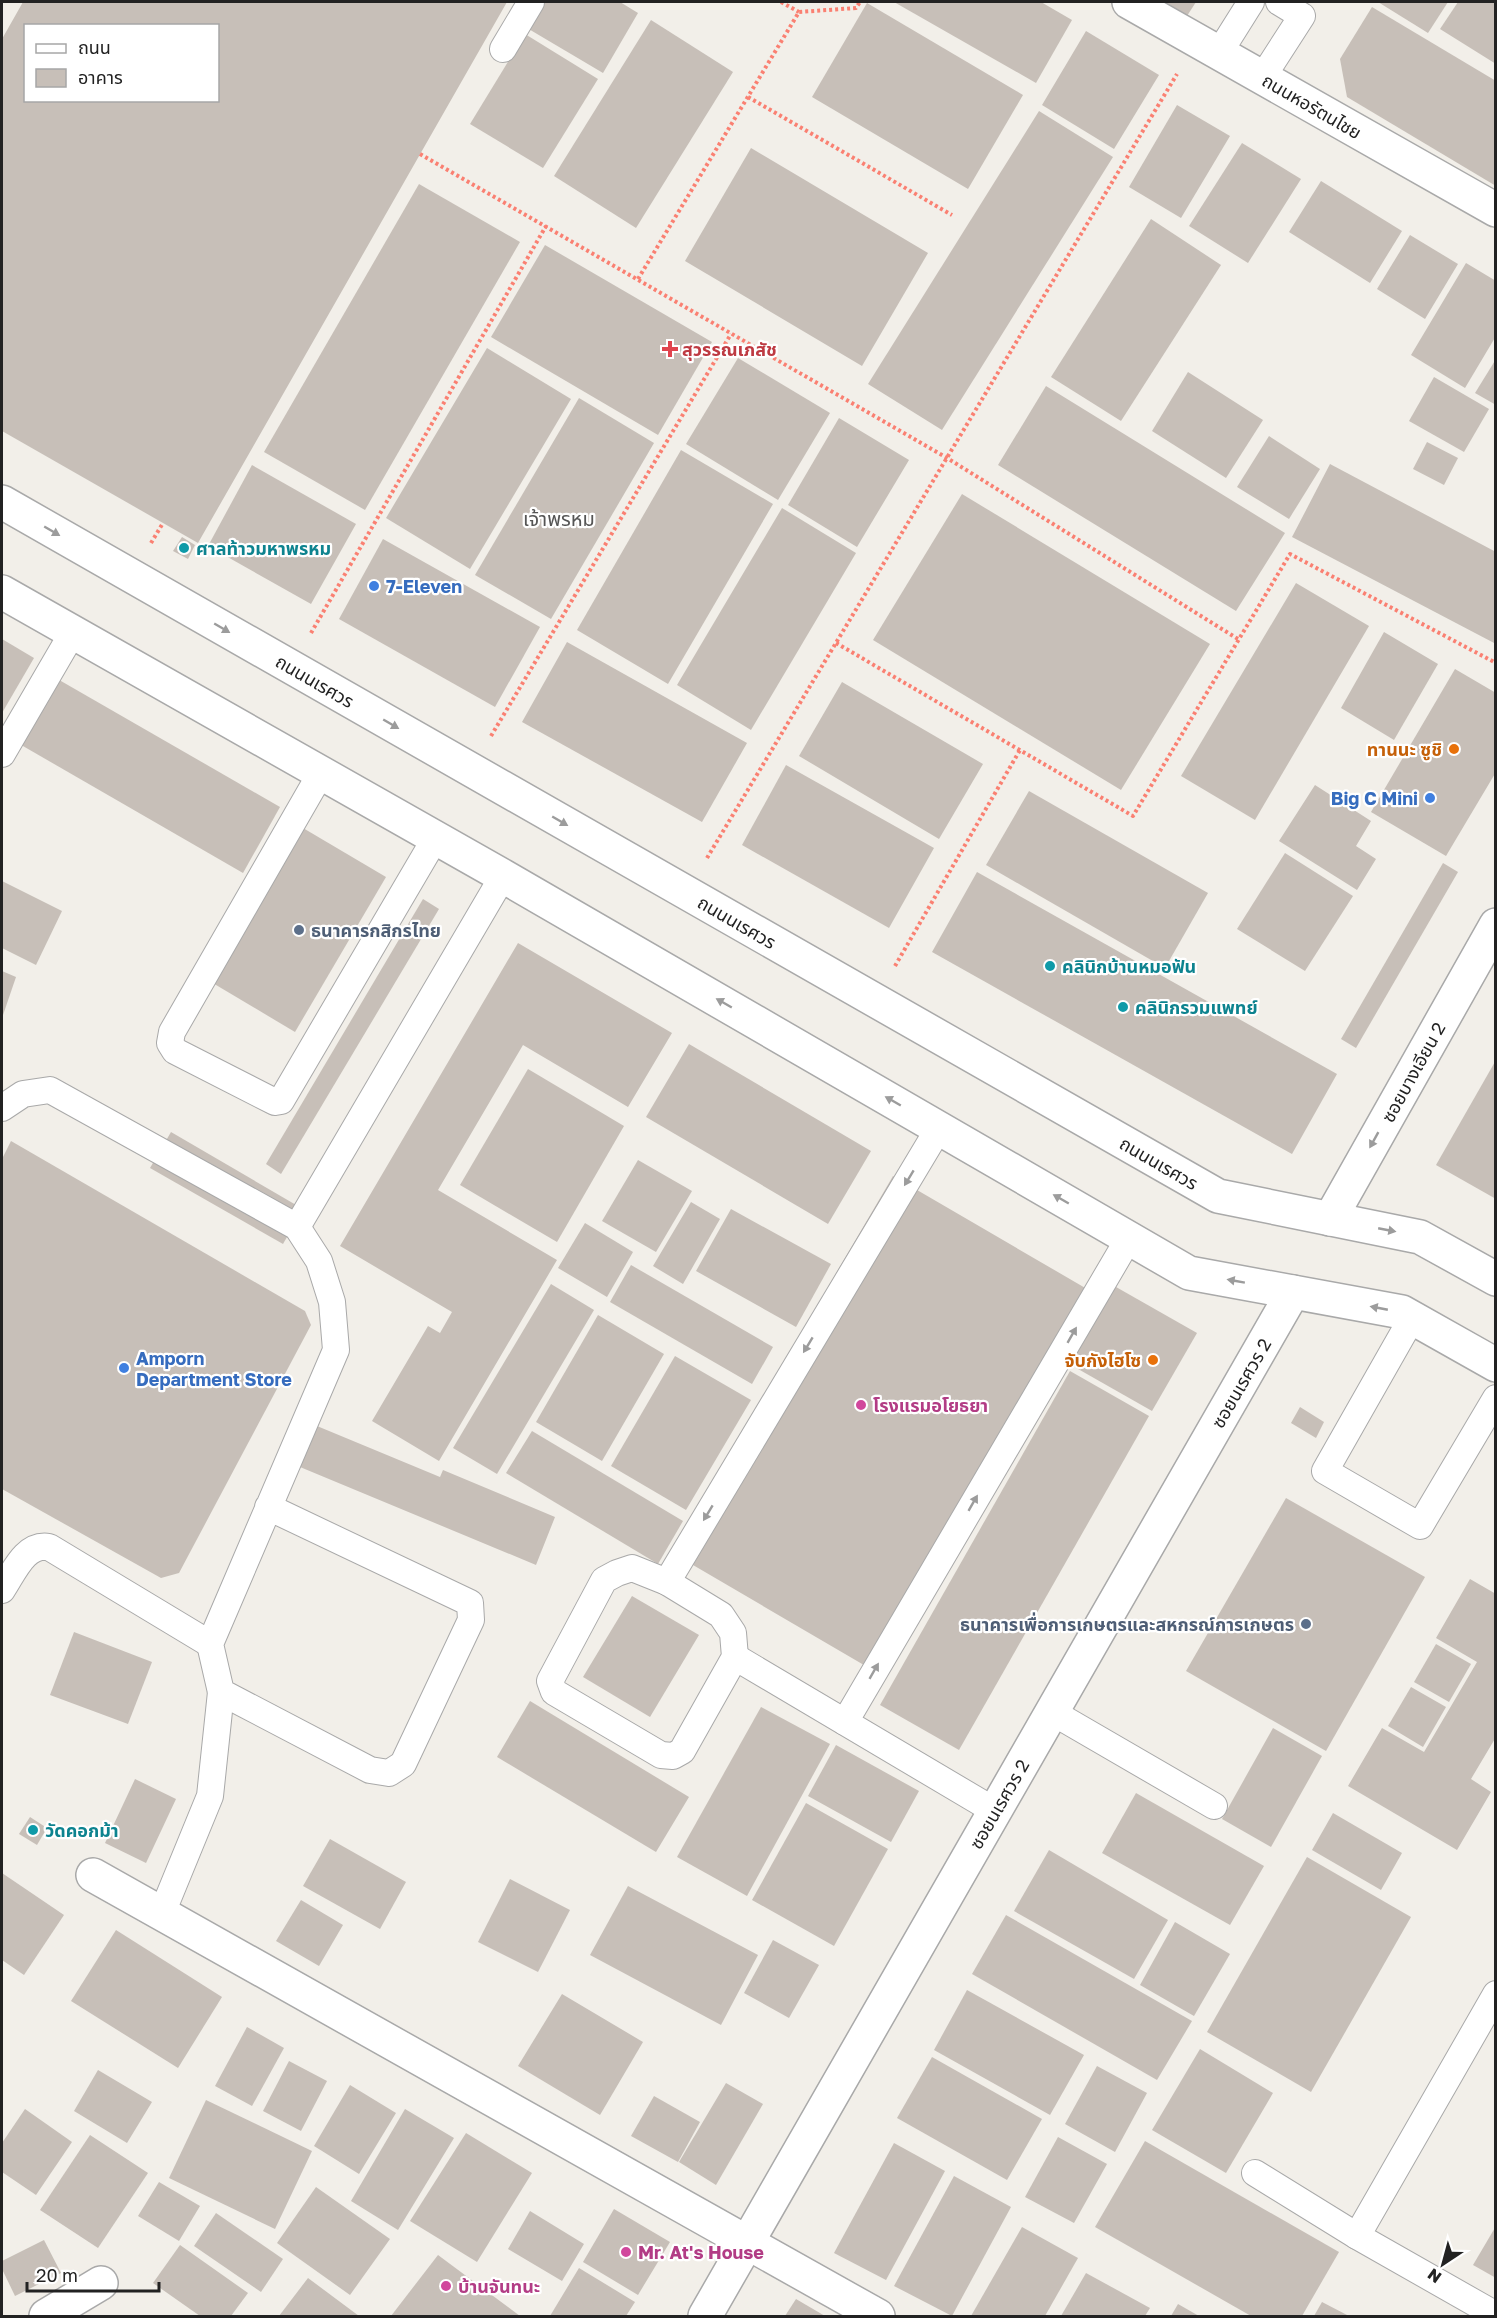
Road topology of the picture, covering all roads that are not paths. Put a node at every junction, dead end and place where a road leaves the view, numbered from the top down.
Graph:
1 (531, 2) edge
2 (1129, 2) edge
3 (1251, 2) edge
4 (1279, 2) edge
5 (1208, 46) junction
6 (503, 49) dead end
7 (1262, 78) junction
8 (1496, 210) edge
9 (2, 502) edge
10 (2, 592) edge
11 (73, 632) junction
12 (2, 754) edge
13 (321, 773) junction
14 (436, 837) junction
15 (503, 876) junction
16 (1496, 925) edge
17 (2, 1108) edge
18 (939, 1128) junction
19 (1330, 1219) junction
20 (297, 1227) junction
21 (1129, 1238) junction
22 (1496, 1279) edge
23 (1293, 1292) junction
24 (1412, 1318) junction
25 (1496, 1365) edge
26 (1496, 1398) edge
27 (268, 1507) junction
28 (667, 1582) junction
29 (2, 1590) edge
30 (210, 1644) junction
31 (735, 1657) junction
32 (221, 1692) junction
33 (1052, 1712) junction
34 (845, 1722) junction
35 (1214, 1806) dead end
36 (996, 1811) junction
37 (93, 1875) dead end
38 (162, 1913) junction
39 (1496, 1994) edge
40 (1255, 2173) dead end
41 (1358, 2236) junction
42 (748, 2242) junction
43 (101, 2283) dead end
44 (1496, 2315) edge
45 (46, 2316) edge
46 (705, 2316) edge
47 (878, 2316) edge

1 - 6 lane
2 - 5 street, ถนนหอรัตนไชย
3 - 5 lane
4 - 7 lane
5 - 7 street, ถนนหอรัตนไชย
7 - 8 street, ถนนหอรัตนไชย
9 -> 19 street, ถนนนเรศวร
10 - 11 street
11 - 12 lane
11 - 13 street
13 - 14 street
13 - 14 lane
14 - 15 street
18 -> 15 street
15 - 20 lane
16 -> 19 street, ซอยบางเอียน 2
17 - 20 lane
21 -> 18 street
18 -> 28 lane
19 -> 22 street, ถนนนเรศวร
20 - 27 lane
23 -> 21 street
34 -> 21 lane
24 -> 23 street
23 - 33 street, ซอยนเรศวร 2
24 - 25 street
24 - 26 lane
27 - 30 lane
27 - 32 lane
28 - 31 lane
28 - 31 lane
29 - 30 lane
30 - 32 lane
31 - 34 lane
32 - 38 lane
33 - 35 lane
33 - 36 street, ซอยนเรศวร 2
34 - 36 lane
36 - 42 street, ซอยนเรศวร 2
37 - 38 street
38 - 42 street
39 - 41 lane
40 - 41 lane
41 - 44 lane
42 - 46 street, ซอยนเรศวร 2
42 - 47 street
43 - 45 street

